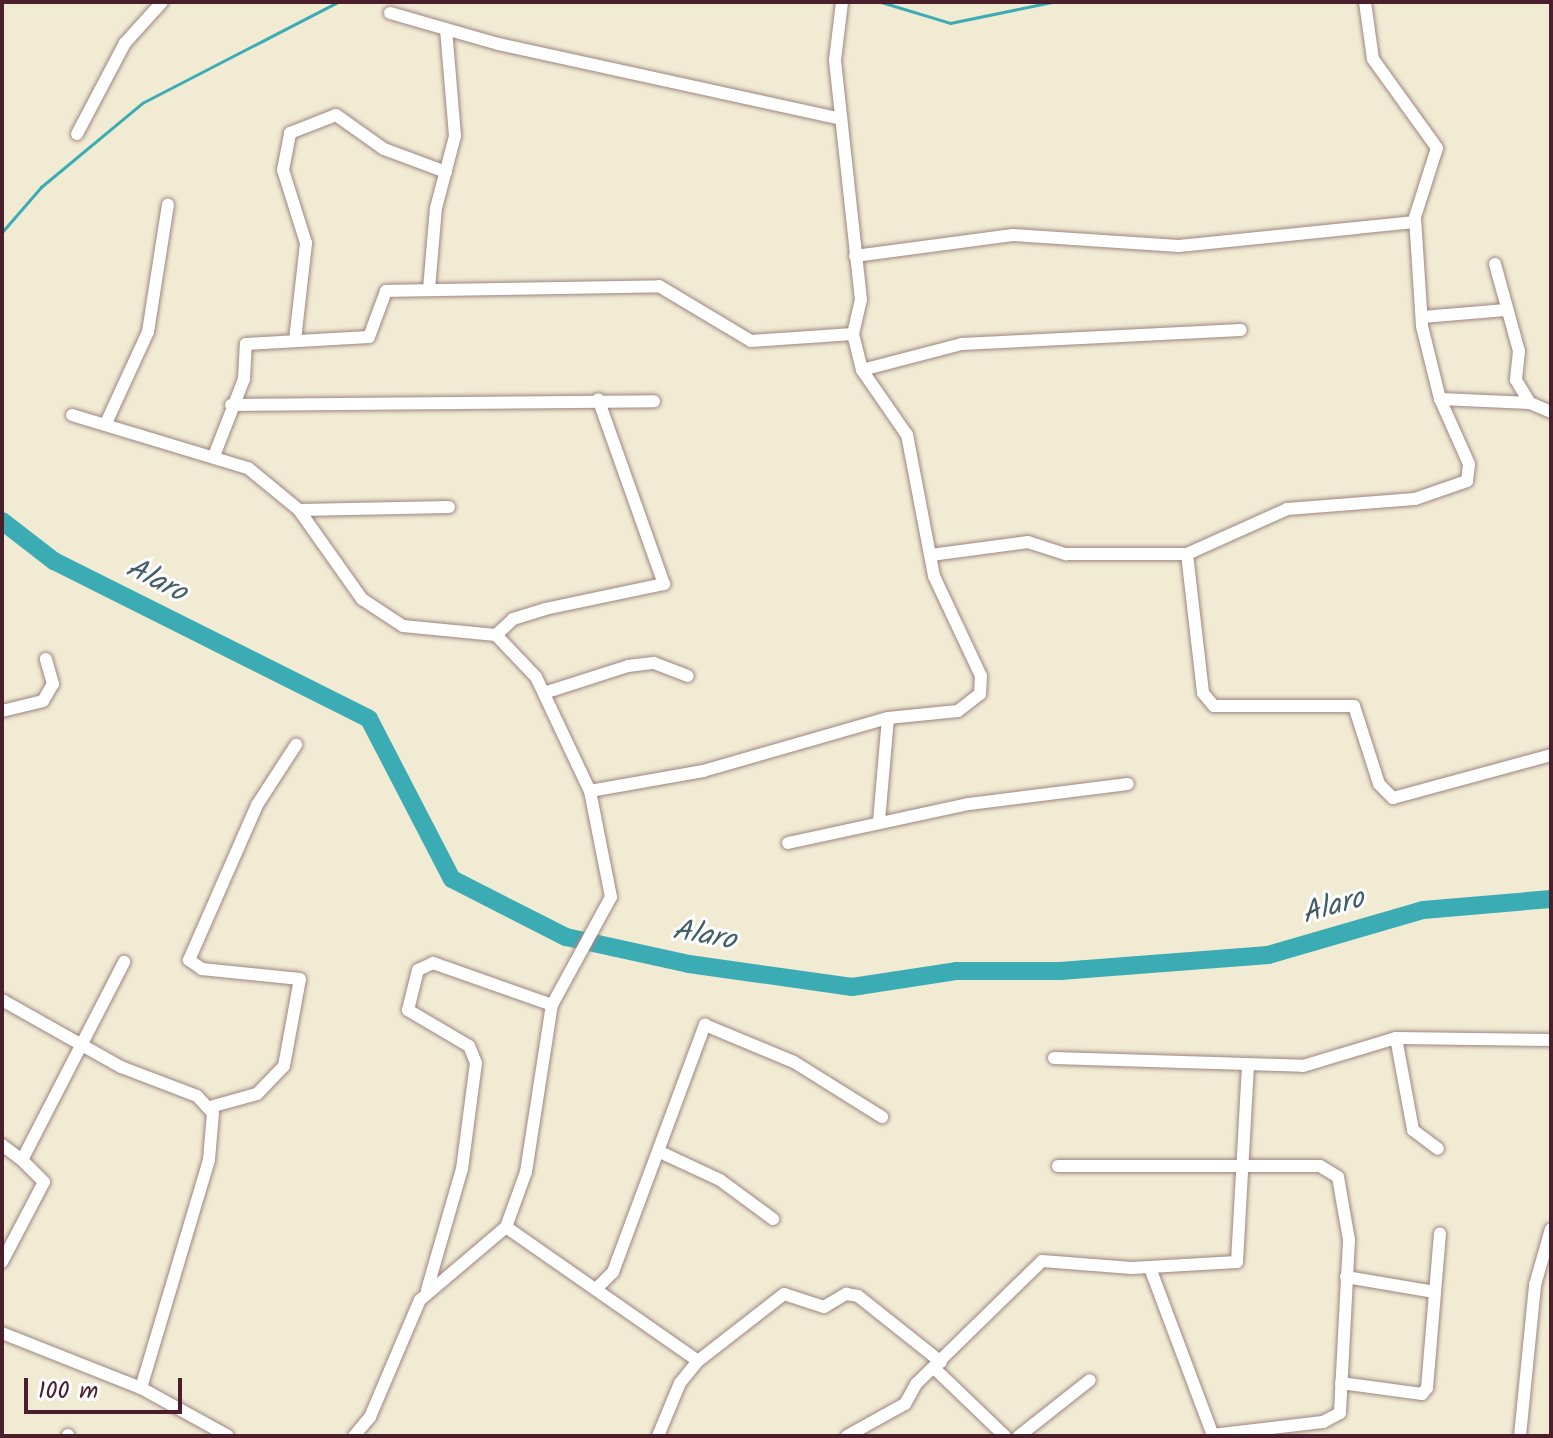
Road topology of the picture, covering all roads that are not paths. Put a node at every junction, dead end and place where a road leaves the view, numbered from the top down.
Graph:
1 (162, 2) edge
2 (842, 2) edge
3 (1365, 2) edge
4 (390, 13) dead end
5 (446, 29) junction
6 (841, 119) junction
7 (77, 134) dead end
8 (446, 172) junction
9 (168, 205) dead end
10 (1415, 222) junction
11 (855, 256) junction
12 (1495, 264) dead end
13 (429, 289) junction
14 (1506, 310) junction
15 (1422, 317) junction
16 (1241, 330) dead end
17 (853, 334) junction
18 (295, 340) junction
19 (862, 370) junction
20 (598, 399) junction
21 (1440, 399) junction
22 (654, 401) dead end
23 (1530, 403) junction
24 (231, 405) junction
25 (1551, 412) edge
26 (72, 415) dead end
27 (107, 421) junction
28 (214, 456) junction
29 (449, 507) dead end
30 (299, 510) junction
31 (1187, 554) junction
32 (931, 555) junction
33 (496, 635) junction
34 (46, 659) dead end
35 (688, 676) dead end
36 (544, 693) junction
37 (2, 711) edge
38 (888, 718) junction
39 (296, 745) dead end
40 (1551, 755) edge
41 (1128, 784) dead end
42 (590, 791) junction
43 (879, 821) junction
44 (788, 843) dead end
45 (124, 962) dead end
46 (2, 1000) edge
47 (552, 1005) junction
48 (1396, 1038) junction
49 (1551, 1040) edge
50 (82, 1043) junction
51 (1054, 1058) dead end
52 (1248, 1064) junction
53 (210, 1107) junction
54 (882, 1117) dead end
55 (2, 1145) edge
56 (1438, 1149) dead end
57 (660, 1152) junction
58 (22, 1160) junction
59 (1058, 1166) dead end
60 (1242, 1168) junction
61 (773, 1219) dead end
62 (506, 1227) junction
63 (1551, 1229) edge
64 (1440, 1234) dead end
65 (2, 1262) edge
66 (1150, 1268) junction
67 (1346, 1277) junction
68 (596, 1289) junction
69 (427, 1290) junction
70 (1435, 1292) junction
71 (2, 1333) edge
72 (698, 1361) junction
73 (937, 1365) junction
74 (1090, 1380) dead end
75 (1341, 1383) junction
76 (141, 1388) junction
77 (855, 1434) edge
78 (1213, 1435) edge
79 (228, 1436) edge
80 (354, 1436) edge
81 (658, 1436) edge
82 (1005, 1436) edge
83 (1019, 1436) edge
84 (1520, 1436) edge

1 - 7 street
2 - 6 street
3 - 10 street
4 - 5 street
5 - 6 street
5 - 8 street
6 - 11 street
8 - 13 street
8 - 18 street
9 - 27 street
10 - 11 street
10 - 15 street
11 - 17 street
12 - 14 street
13 - 17 street
13 - 18 street
14 - 15 street
14 - 23 street
15 - 21 street
16 - 19 street
17 - 19 street
18 - 24 street
19 - 32 street
20 - 22 street
20 - 24 street
20 - 33 street
21 - 23 street
21 - 31 street
23 - 25 street
24 - 28 street
26 - 27 street
27 - 28 street
28 - 30 street
29 - 30 street
30 - 33 street
31 - 32 street
31 - 40 street
32 - 38 street
33 - 36 street
34 - 37 street
35 - 36 street
36 - 42 street
38 - 42 street
38 - 43 street
39 - 53 street
41 - 43 street
42 - 47 street
43 - 44 street
45 - 50 street
46 - 50 street
47 - 62 street
47 - 69 street
48 - 49 street
48 - 52 street
48 - 56 street
50 - 53 street
50 - 58 street
51 - 52 street
52 - 60 street
53 - 76 street
54 - 57 street
55 - 58 street
57 - 61 street
57 - 68 street
58 - 65 street
59 - 60 street
60 - 66 street
60 - 67 street
62 - 68 street
62 - 69 street
63 - 84 street
64 - 70 street
66 - 73 street
66 - 78 street
67 - 70 street
67 - 75 street
68 - 72 street
69 - 80 street
70 - 75 street
71 - 76 street
72 - 73 street
72 - 81 street
73 - 77 street
73 - 82 street
74 - 83 street
75 - 78 street
76 - 79 street

